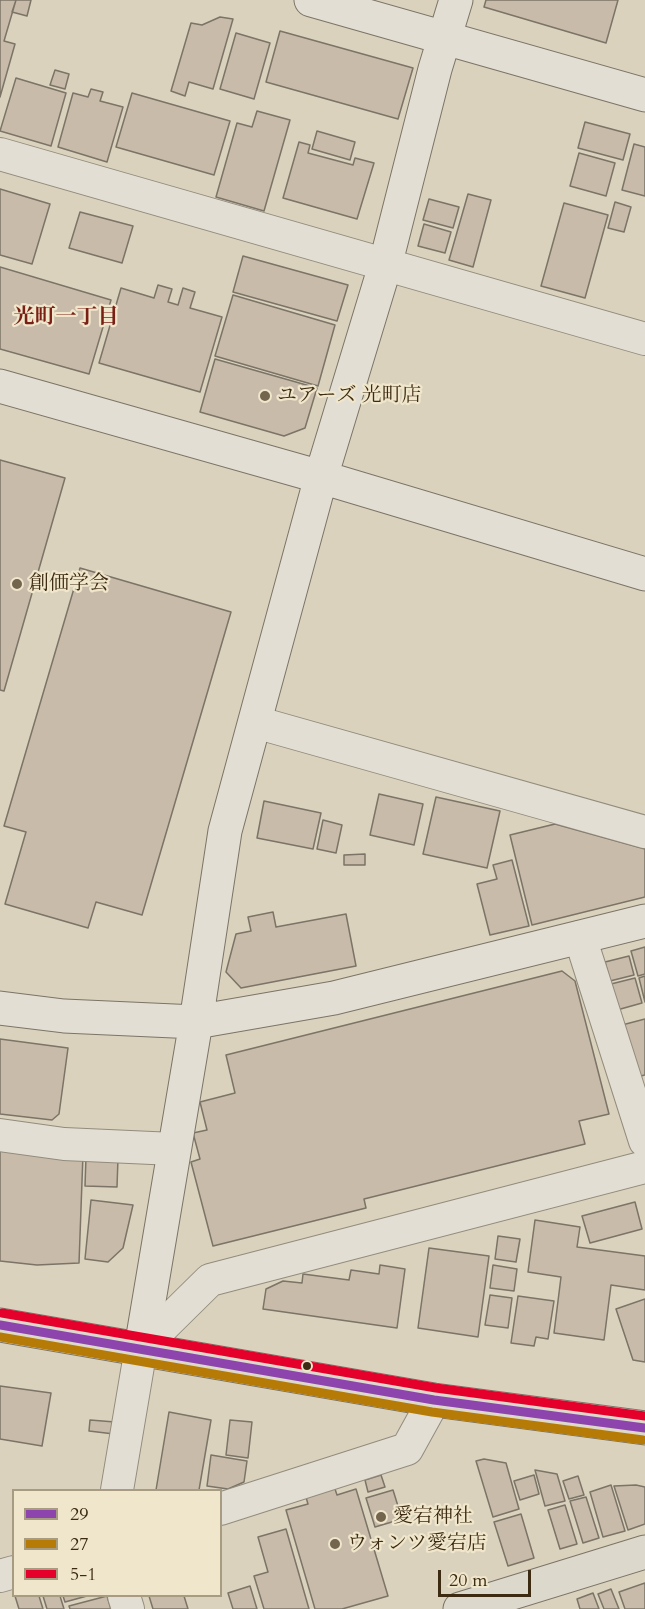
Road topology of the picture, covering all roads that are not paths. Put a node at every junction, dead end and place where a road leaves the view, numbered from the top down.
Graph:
1 (311, 0) edge
2 (456, 0) edge
3 (444, 38) junction
4 (645, 95) edge
5 (0, 154) edge
6 (385, 266) junction
7 (645, 339) edge
8 (0, 386) edge
9 (321, 477) junction
10 (645, 574) edge
11 (255, 722) junction
12 (645, 832) edge
13 (645, 921) edge
14 (580, 937) junction
15 (0, 1008) edge
16 (196, 1022) junction
17 (0, 1135) edge
18 (645, 1141) edge
19 (174, 1149) junction
20 (645, 1167) edge
21 (0, 1325) edge
22 (141, 1348) junction
23 (434, 1400) junction
24 (645, 1428) edge
25 (117, 1489) edge
26 (222, 1508) edge
27 (645, 1552) edge
28 (460, 1609) edge

1 - 3 street
2 - 3 street
3 - 4 street
3 - 6 street
5 - 6 street
6 - 7 street
6 - 9 street
8 - 9 street
9 - 10 street
9 - 11 street
11 - 12 street
11 - 16 street
13 - 14 street
14 - 16 street
14 - 18 street
15 - 16 street
16 - 19 street
17 - 19 street
19 - 22 street
20 - 22 street
21 - 22 main road
22 - 23 main road
22 - 25 street
23 - 24 main road
23 - 26 street
27 - 28 main road

